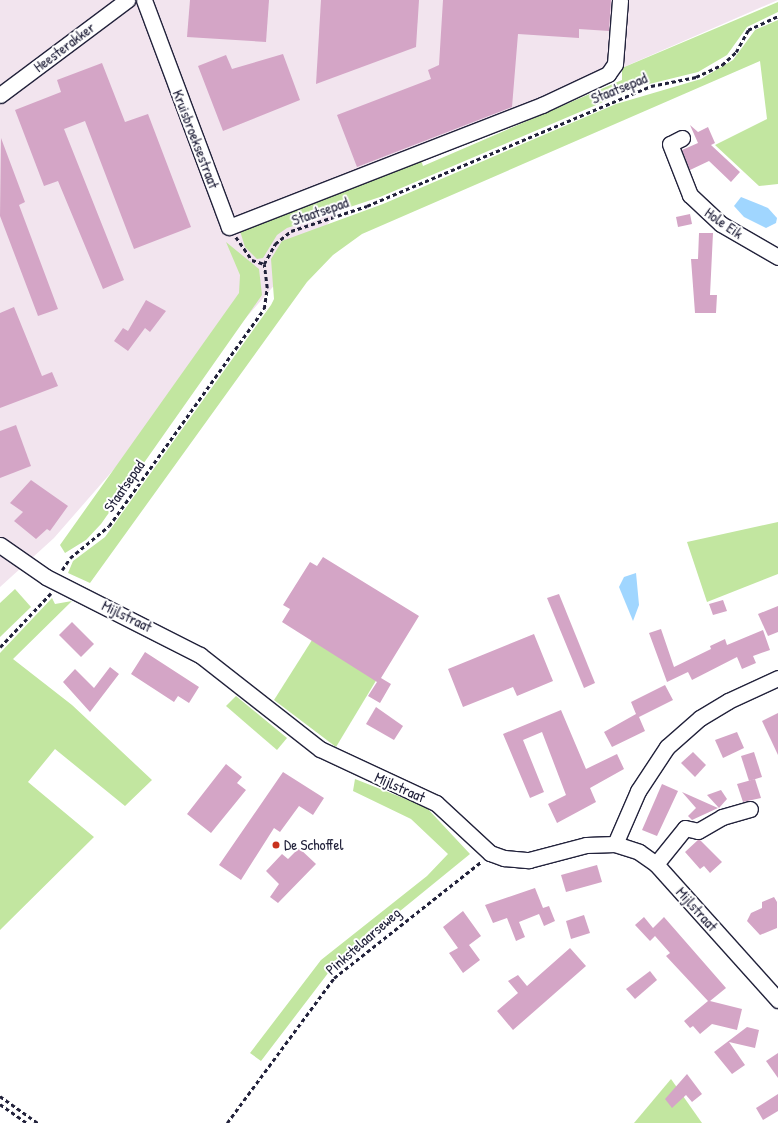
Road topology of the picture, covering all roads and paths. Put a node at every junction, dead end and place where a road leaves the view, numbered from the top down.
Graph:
1 (127, 0) edge
2 (144, 0) edge
3 (620, 0) edge
4 (778, 16) edge
5 (0, 95) edge
6 (682, 138) dead end
7 (229, 227) junction
8 (778, 258) edge
9 (264, 264) junction
10 (0, 545) edge
11 (57, 582) junction
12 (0, 647) edge
13 (778, 678) edge
14 (750, 809) dead end
15 (615, 844) junction
16 (490, 853) junction
17 (656, 864) junction
18 (778, 1000) edge
19 (0, 1096) edge
20 (0, 1104) edge
21 (27, 1123) edge
22 (38, 1123) edge
23 (227, 1123) edge

1 - 5 street, Heesterakker
2 - 7 street, Kruisbroeksestraat
3 - 7 street
4 - 9 path, Staatsepad
6 - 8 street, Hole Eik
7 - 9 path
9 - 11 path, Staatsepad
10 - 11 street, Mijlstraat
11 - 12 path, Staatsepad
11 - 16 street, Mijlstraat
13 - 15 street
14 - 17 street
15 - 16 street, Mijlstraat
15 - 17 street, Mijlstraat
16 - 23 path, Pinkstelaarseweg
17 - 18 street, Mijlstraat
19 - 22 path
20 - 21 path

